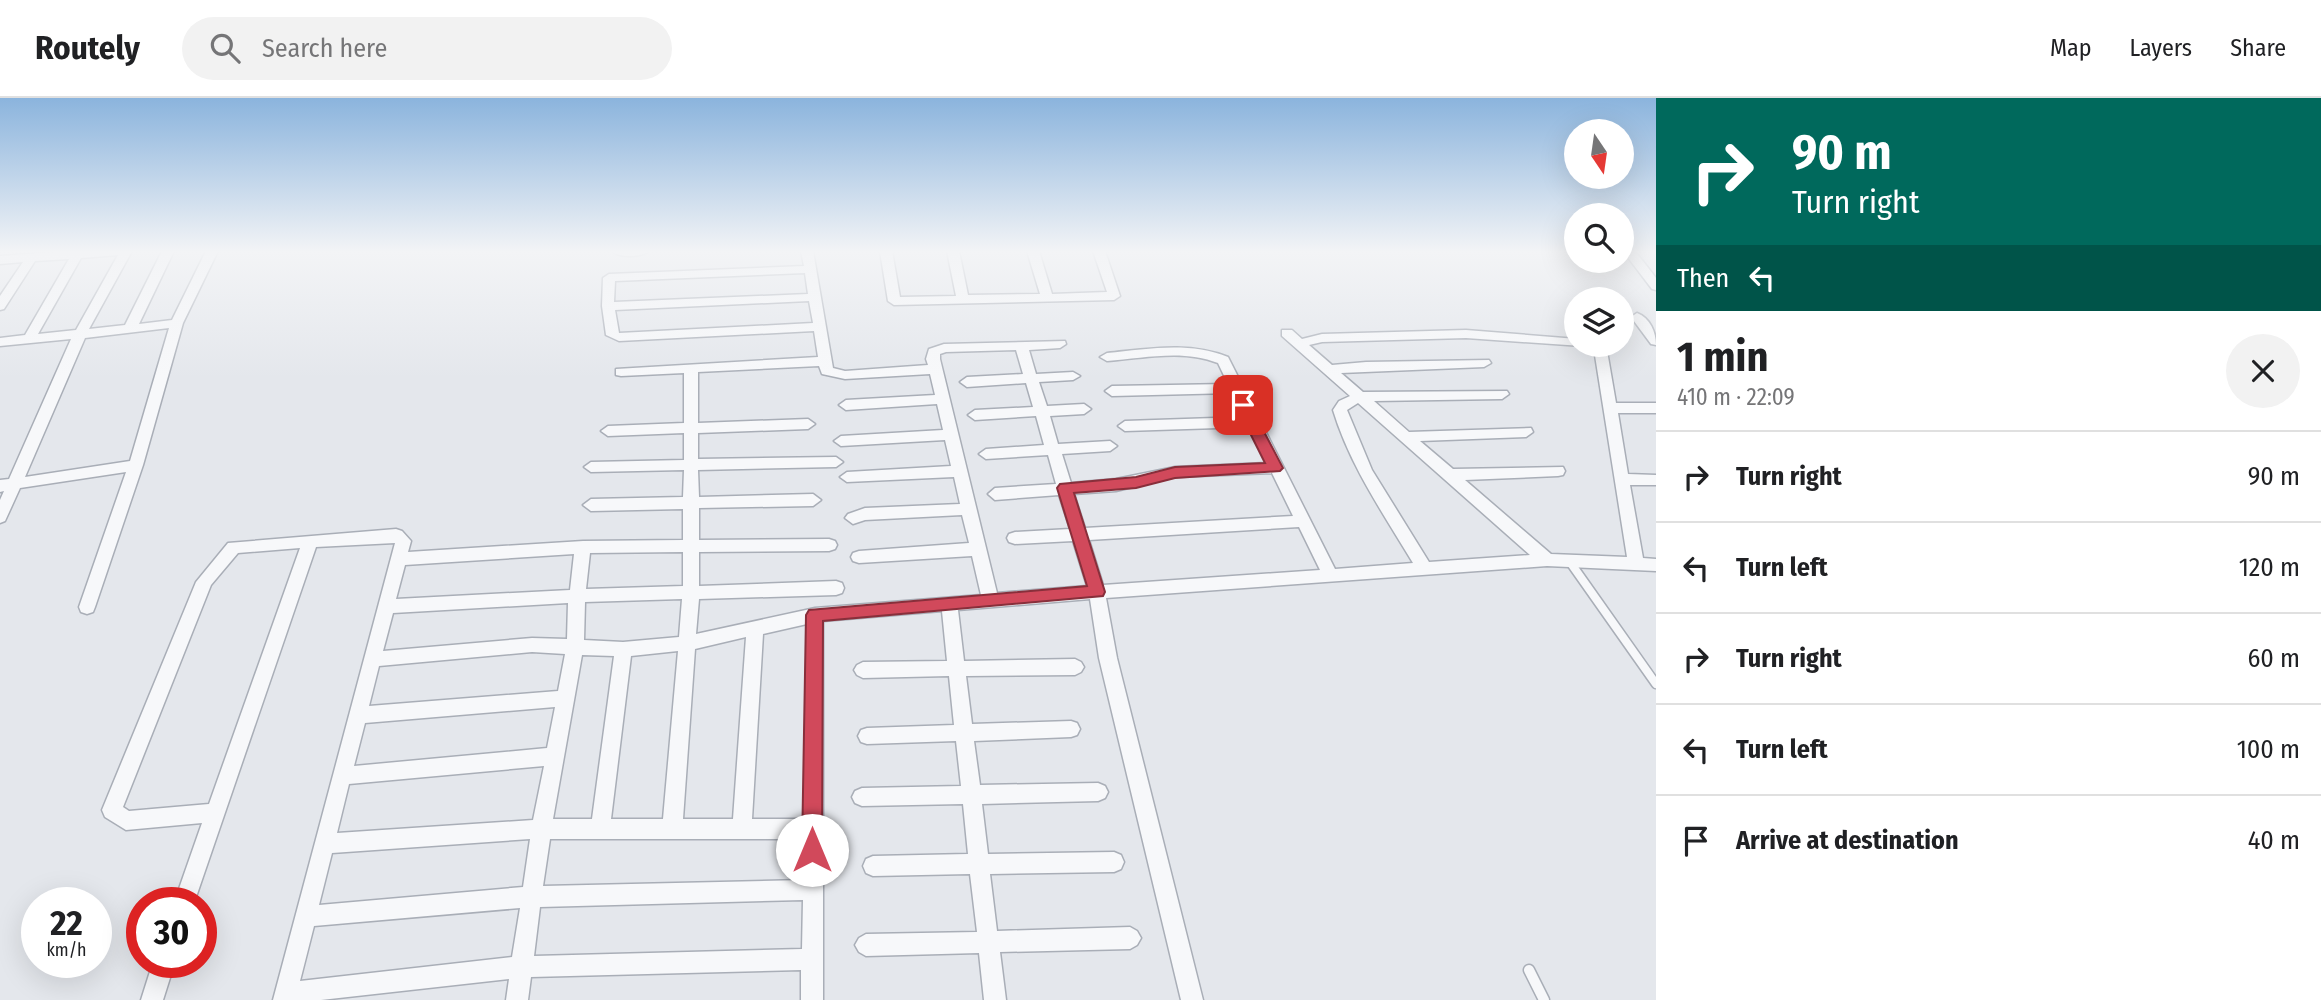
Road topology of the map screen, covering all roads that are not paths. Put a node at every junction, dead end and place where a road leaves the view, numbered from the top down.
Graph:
1 (55, 293) edge
2 (102, 293) edge
3 (147, 293) edge
4 (192, 293) edge
5 (608, 293) edge
6 (814, 293) edge
7 (893, 293) edge
8 (962, 293) edge
9 (1046, 293) edge
10 (1113, 293) edge
11 (815, 297) junction
12 (1047, 298) junction
13 (963, 299) junction
14 (608, 306) junction
15 (1637, 317) dead end
16 (177, 323) junction
17 (820, 327) junction
18 (130, 329) junction
19 (1287, 333) dead end
20 (80, 334) junction
21 (29, 339) junction
22 (1656, 341) edge
23 (0, 342) edge
24 (1564, 342) edge
25 (1060, 344) dead end
26 (1299, 344) junction
27 (1021, 346) junction
28 (1107, 357) dead end
29 (1602, 357) edge
30 (825, 361) junction
31 (1484, 363) dead end
32 (691, 369) junction
33 (935, 369) junction
34 (1330, 370) junction
35 (621, 372) dead end
36 (1073, 376) dead end
37 (1032, 378) junction
38 (967, 382) dead end
39 (1234, 388) junction
40 (1111, 391) dead end
41 (1502, 394) dead end
42 (1359, 397) junction
43 (943, 399) junction
44 (846, 405) dead end
45 (1610, 408) junction
46 (1656, 408) edge
47 (1084, 409) dead end
48 (1042, 411) junction
49 (975, 415) dead end
50 (1252, 422) junction
51 (808, 424) dead end
52 (1125, 426) dead end
53 (692, 428) junction
54 (608, 431) dead end
55 (1525, 432) dead end
56 (951, 435) junction
57 (1405, 437) junction
58 (841, 441) dead end
59 (1110, 446) dead end
60 (1052, 449) junction
61 (986, 454) dead end
62 (836, 461) dead end
63 (691, 464) junction
64 (136, 465) junction
65 (591, 467) dead end
66 (1275, 468) junction
67 (958, 471) junction
68 (1558, 471) dead end
69 (1449, 475) junction
70 (846, 477) dead end
71 (1622, 479) junction
72 (1656, 480) edge
73 (7, 485) edge
74 (1065, 488) junction
75 (995, 494) dead end
76 (813, 500) dead end
77 (692, 501) junction
78 (591, 505) dead end
79 (968, 509) junction
80 (0, 517) edge
81 (853, 518) dead end
82 (1303, 521) junction
83 (1080, 533) junction
84 (1015, 538) dead end
85 (310, 541) junction
86 (693, 545) junction
87 (829, 545) dead end
88 (583, 547) junction
89 (978, 549) junction
90 (859, 557) dead end
91 (398, 559) junction
92 (1547, 559) junction
93 (1570, 562) junction
94 (1636, 564) junction
95 (1656, 565) edge
96 (1425, 570) junction
97 (1331, 576) junction
98 (836, 588) dead end
99 (691, 592) junction
100 (1097, 592) junction
101 (577, 596) junction
102 (990, 599) junction
103 (949, 604) junction
104 (387, 606) junction
105 (87, 607) dead end
106 (815, 615) junction
107 (755, 627) junction
108 (688, 643) junction
109 (575, 648) junction
110 (623, 649) junction
111 (373, 659) junction
112 (1075, 667) dead end
113 (958, 669) junction
114 (863, 670) dead end
115 (1656, 684) edge
116 (567, 698) junction
117 (359, 716) junction
118 (1071, 729) dead end
119 (965, 732) junction
120 (867, 736) dead end
121 (555, 756) junction
122 (343, 776) junction
123 (1098, 793) dead end
124 (862, 797) dead end
125 (972, 797) junction
126 (213, 813) junction
127 (541, 829) junction
128 (600, 830) junction
129 (672, 830) junction
130 (741, 830) junction
131 (812, 830) junction
132 (325, 844) junction
133 (1114, 862) dead end
134 (981, 863) junction
135 (873, 866) dead end
136 (189, 887) edge
137 (812, 891) junction
138 (530, 897) junction
139 (307, 916) junction
140 (1130, 938) dead end
141 (988, 941) junction
142 (866, 945) dead end
143 (812, 959) junction
144 (521, 968) junction
145 (1530, 970) dead end
146 (159, 978) edge
147 (285, 996) edge
148 (152, 1000) edge
149 (517, 1000) edge
150 (812, 1000) edge
151 (995, 1000) edge
152 (1192, 1000) edge
153 (1544, 1000) edge

1 - 21 street
2 - 20 street
3 - 18 street
4 - 16 street
5 - 14 street
6 - 11 street
7 - 13 street
8 - 13 street
9 - 12 street
10 - 12 street
11 - 14 street
11 - 17 street
12 - 13 street
14 - 17 street
15 - 22 street
16 - 18 street
16 - 64 street
17 - 30 street
18 - 20 street
19 - 26 street
20 - 21 street
20 - 73 street
21 - 23 street
24 - 26 street
25 - 27 street
26 - 34 street
27 - 33 street
27 - 37 street
28 - 39 street
29 - 45 street
30 - 32 street
30 - 33 street
31 - 34 street
32 - 35 street
32 - 53 street
33 - 43 street
34 - 42 street
36 - 37 street
37 - 38 street
37 - 48 street
39 - 40 street
39 - 50 street
41 - 42 street
42 - 57 street
42 - 96 street
43 - 44 street
43 - 56 street
45 - 46 street
45 - 71 street
47 - 48 street
48 - 49 street
48 - 60 street
50 - 52 street
50 - 66 street
51 - 53 street
53 - 54 street
53 - 63 street
55 - 57 street
56 - 58 street
56 - 67 street
57 - 69 street
59 - 60 street
60 - 61 street
60 - 74 street
62 - 63 street
63 - 65 street
63 - 77 street
64 - 73 street
64 - 105 street
66 - 74 street
66 - 82 street
67 - 70 street
67 - 79 street
68 - 69 street
69 - 92 street
71 - 72 street
71 - 94 street
73 - 80 street
74 - 75 street
74 - 83 street
76 - 77 street
77 - 78 street
77 - 86 street
79 - 81 street
79 - 89 street
82 - 83 street
82 - 97 street
83 - 84 street
83 - 100 street
85 - 91 street
85 - 126 street
85 - 126 street
86 - 87 street
86 - 88 street
86 - 99 street
88 - 91 street
88 - 101 street
89 - 90 street
89 - 102 street
91 - 104 street
92 - 93 street
92 - 96 street
93 - 94 street
93 - 115 lane
94 - 95 street
96 - 97 street
97 - 100 street
98 - 99 street
99 - 101 street
99 - 108 street
100 - 102 street
100 - 152 street
101 - 104 street
101 - 109 street
102 - 103 street
103 - 106 street
103 - 113 street
104 - 111 street
106 - 107 street
106 - 131 street
107 - 108 street
107 - 130 street
108 - 110 street
108 - 129 street
109 - 110 street
109 - 111 street
109 - 116 street
110 - 128 street
111 - 117 street
112 - 113 street
113 - 114 street
113 - 119 street
116 - 117 street
116 - 121 street
117 - 122 street
118 - 119 street
119 - 120 street
119 - 125 street
121 - 122 street
121 - 127 street
122 - 132 street
123 - 125 street
124 - 125 street
125 - 134 street
126 - 136 street
127 - 128 street
127 - 132 street
127 - 138 street
128 - 129 street
129 - 130 street
130 - 131 street
131 - 137 street
132 - 139 street
133 - 134 street
134 - 135 street
134 - 141 street
137 - 138 street
137 - 143 street
138 - 139 street
138 - 144 street
139 - 147 street
140 - 141 street
141 - 142 street
141 - 151 street
143 - 144 street
143 - 150 street
144 - 147 street
144 - 149 street
145 - 153 lane
146 - 148 street

